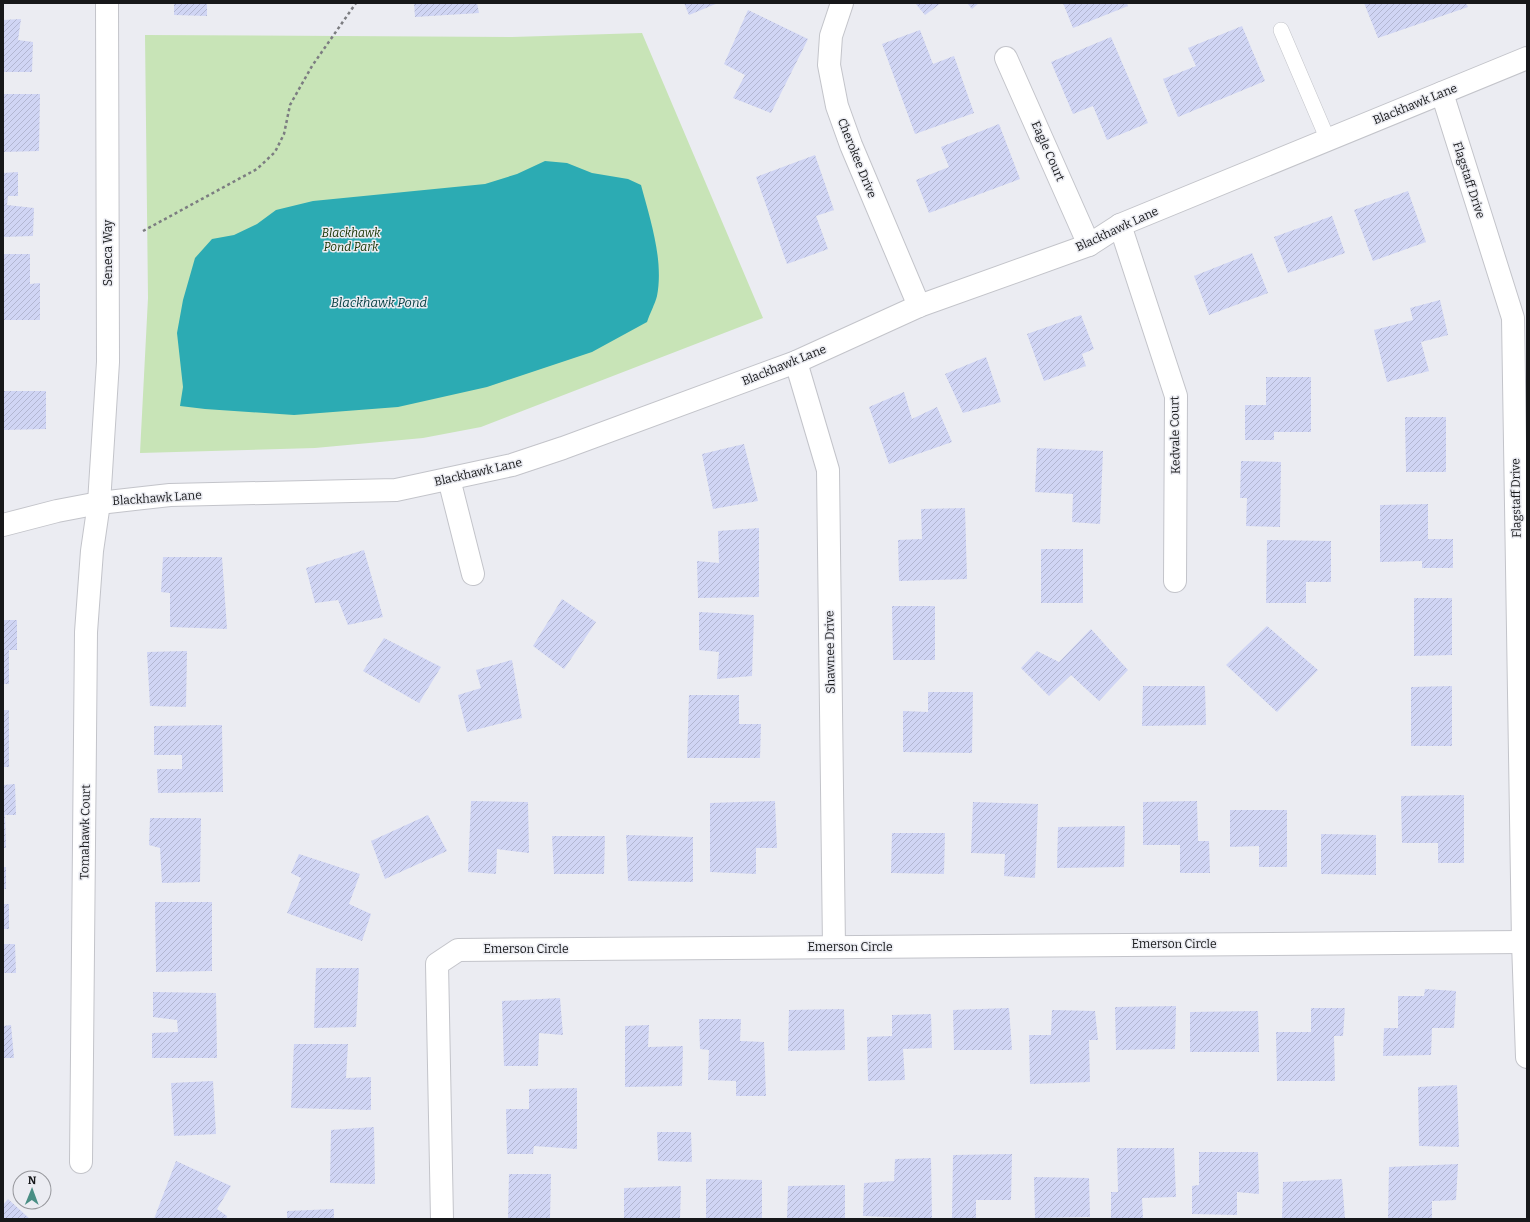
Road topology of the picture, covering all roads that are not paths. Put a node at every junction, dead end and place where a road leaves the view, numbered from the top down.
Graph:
1 (107, 3) edge
2 (837, 5) edge
3 (1281, 30) dead end
4 (1006, 58) dead end
5 (1527, 58) edge
6 (1442, 93) junction
7 (1328, 140) junction
8 (1120, 225) junction
9 (1089, 245) junction
10 (919, 306) junction
11 (796, 362) junction
12 (449, 479) junction
13 (99, 503) junction
14 (3, 525) edge
15 (474, 574) dead end
16 (1175, 581) dead end
17 (1523, 942) junction
18 (834, 947) junction
19 (1527, 1057) edge
20 (82, 1162) dead end
21 (442, 1219) edge

1 - 13 street, Seneca Way
2 - 10 street, Cherokee Drive
3 - 7 lane
4 - 9 street, Eagle Court
5 - 6 street, Blackhawk Lane
6 - 7 street, Blackhawk Lane
6 - 17 street, Flagstaff Drive
7 - 8 street, Blackhawk Lane
8 - 9 street, Blackhawk Lane
8 - 16 street, Kedvale Court
9 - 10 street, Blackhawk Lane
10 - 11 street, Blackhawk Lane
11 - 12 street, Blackhawk Lane
11 - 18 street, Shawnee Drive
12 - 13 street, Blackhawk Lane
12 - 15 street
13 - 14 street, Blackhawk Lane
13 - 20 street, Tomahawk Court
17 - 18 street, Emerson Circle
17 - 19 street, Flagstaff Drive
18 - 21 street, Emerson Circle

